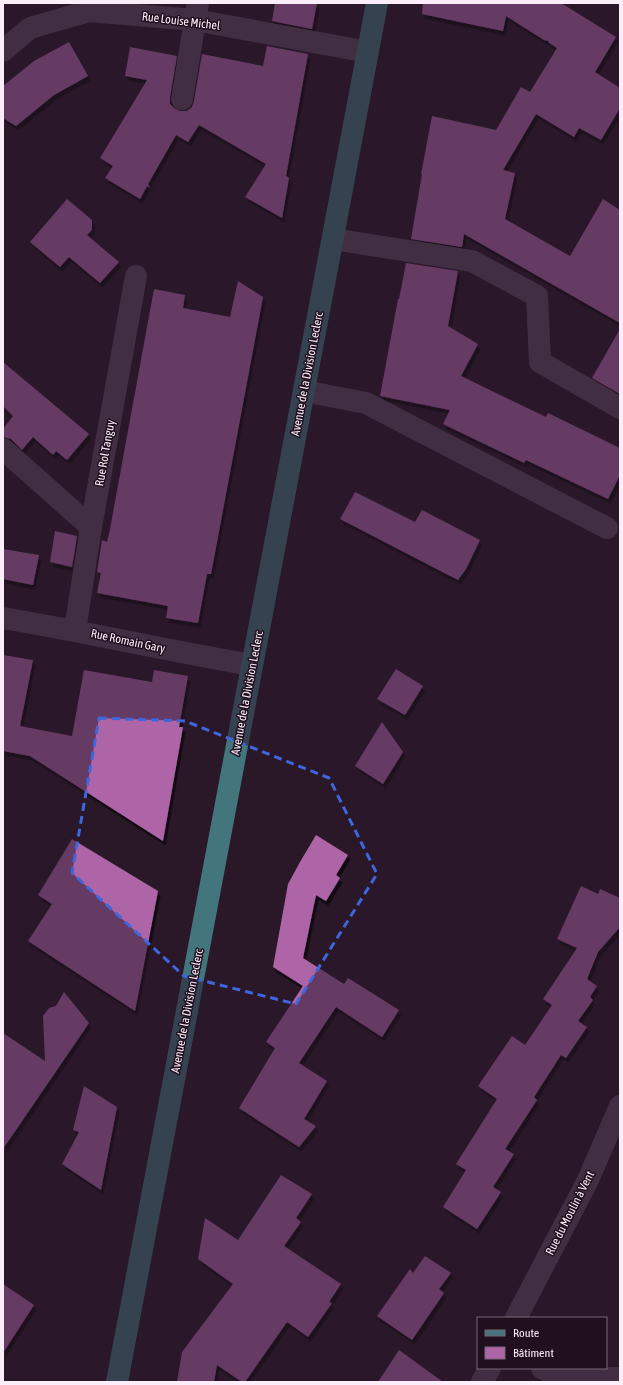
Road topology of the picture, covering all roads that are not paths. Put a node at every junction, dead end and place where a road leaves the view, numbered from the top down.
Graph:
1 (377, 3) edge
2 (196, 12) edge
3 (3, 51) edge
4 (368, 52) junction
5 (182, 99) dead end
6 (333, 239) junction
7 (136, 276) dead end
8 (304, 391) junction
9 (620, 408) edge
10 (3, 449) edge
11 (91, 527) junction
12 (607, 528) dead end
13 (3, 618) edge
14 (75, 630) junction
15 (252, 665) junction
16 (620, 1106) edge
17 (517, 1317) edge
18 (489, 1369) edge
19 (544, 1369) edge
20 (620, 1378) edge
21 (117, 1382) edge
22 (482, 1382) edge

1 - 4 main road, Avenue de la Division Leclerc
2 - 3 street, Rue Louise Michel
2 - 4 street, Rue Louise Michel
2 - 5 street
4 - 6 main road, Avenue de la Division Leclerc
6 - 8 main road, Avenue de la Division Leclerc
6 - 9 street
7 - 11 street, Rue Rol Tanguy
8 - 12 street
8 - 15 main road, Avenue de la Division Leclerc
10 - 11 street
11 - 14 street, Rue Rol Tanguy
13 - 14 street, Rue Romain Gary
14 - 15 street, Rue Romain Gary
15 - 21 main road, Avenue de la Division Leclerc
16 - 17 street, Rue du Moulin à Vent
18 - 22 street
19 - 20 street

